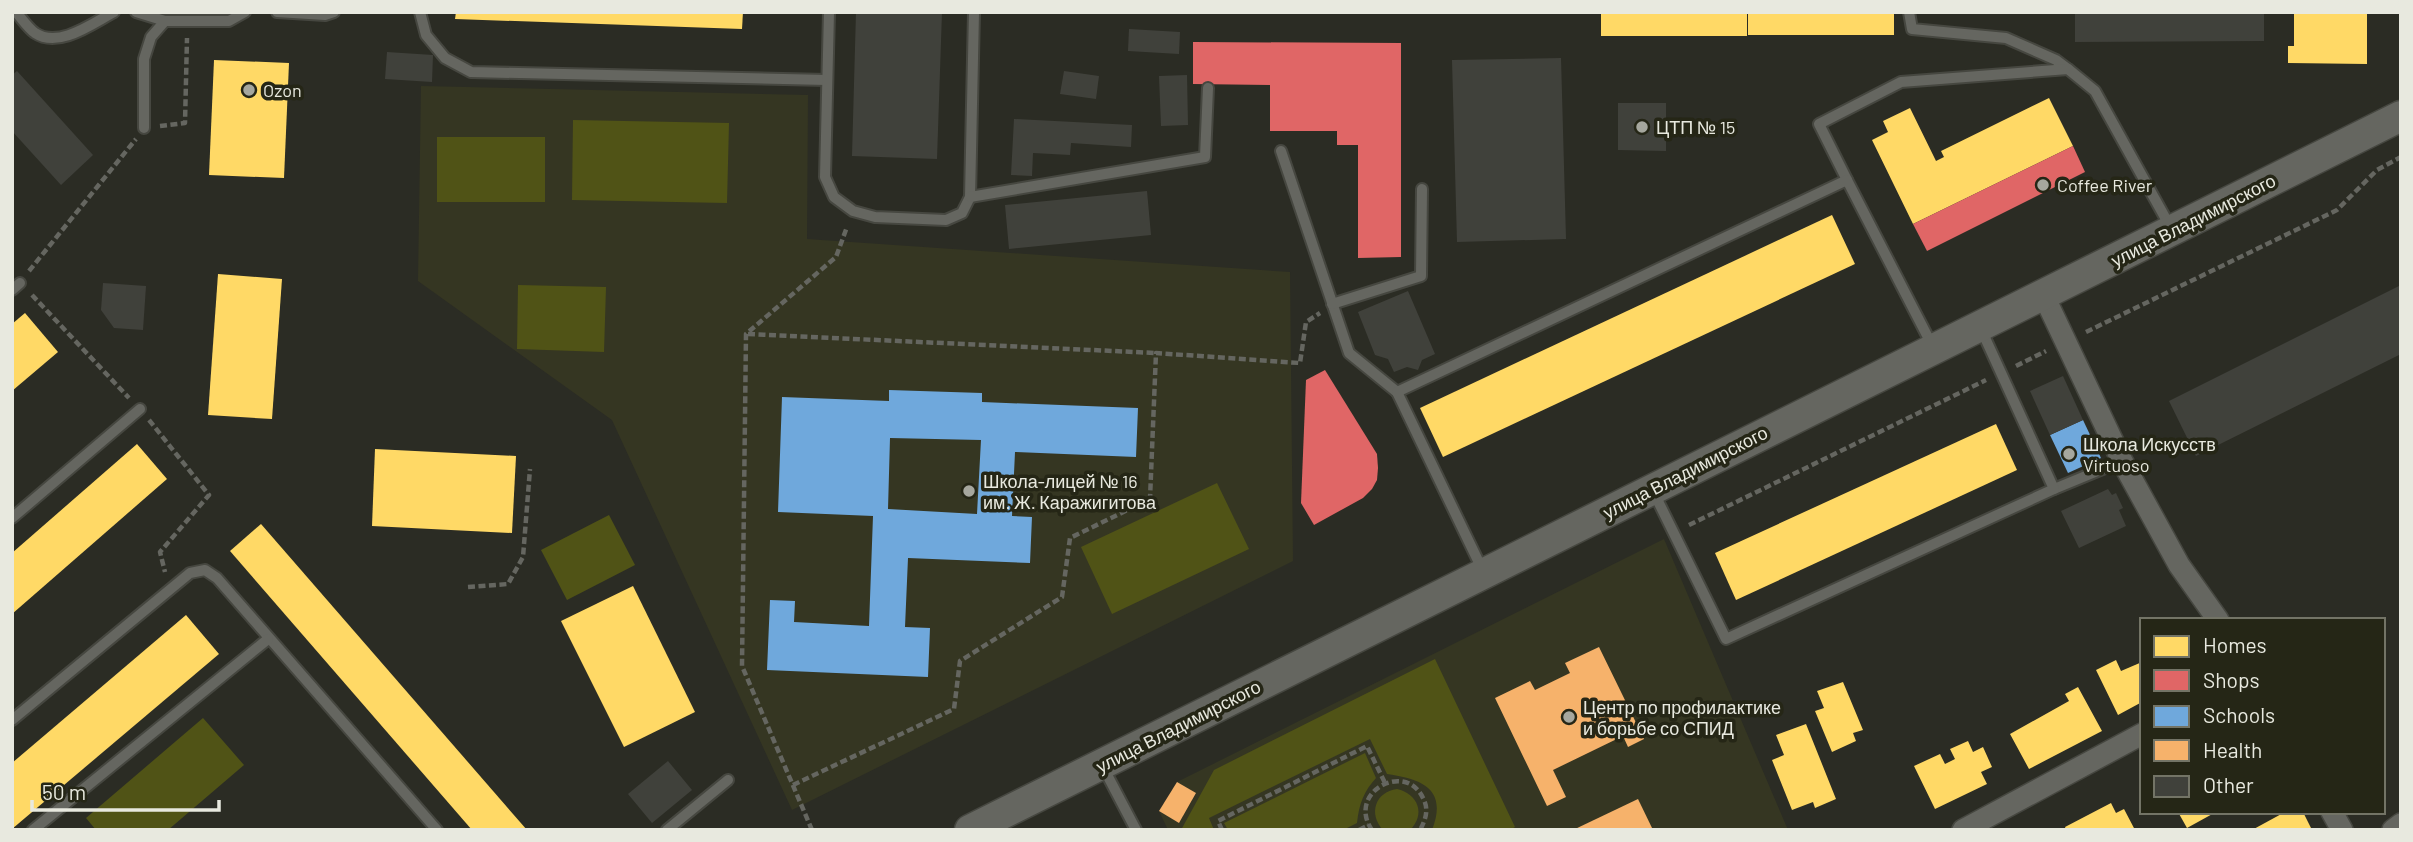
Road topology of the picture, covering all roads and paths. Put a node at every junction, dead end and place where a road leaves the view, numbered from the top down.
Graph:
1 (16, 12) edge
2 (114, 12) edge
3 (136, 12) edge
4 (245, 12) edge
5 (277, 12) edge
6 (334, 12) edge
7 (420, 12) edge
8 (829, 12) edge
9 (974, 12) edge
10 (1909, 12) edge
11 (165, 21) junction
12 (204, 22) junction
13 (2068, 69) junction
14 (827, 80) junction
15 (1208, 88) dead end
16 (2401, 116) edge
17 (144, 128) junction
18 (1280, 150) dead end
19 (2401, 157) edge
20 (1847, 180) junction
21 (1422, 189) dead end
22 (970, 197) junction
23 (853, 211) junction
24 (2172, 230) junction
25 (16, 287) edge
26 (2044, 296) junction
27 (1332, 304) junction
28 (1980, 326) junction
29 (746, 334) junction
30 (2065, 342) junction
31 (1934, 348) junction
32 (1156, 353) junction
33 (2002, 372) junction
34 (1397, 392) junction
35 (140, 409) dead end
36 (2122, 461) junction
37 (530, 469) dead end
38 (1652, 489) junction
39 (2054, 489) junction
40 (12, 518) edge
41 (1673, 532) junction
42 (1484, 573) junction
43 (468, 587) dead end
44 (2217, 618) edge
45 (268, 639) junction
46 (12, 720) edge
47 (2140, 735) edge
48 (1102, 764) junction
49 (728, 780) dead end
50 (1385, 783) junction
51 (793, 785) junction
52 (2333, 814) edge
53 (2401, 824) edge
54 (1370, 827) edge
55 (33, 830) edge
56 (437, 830) edge
57 (667, 830) edge
58 (812, 830) edge
59 (970, 830) edge
60 (1136, 830) edge
61 (1222, 830) edge
62 (1359, 830) edge
63 (1420, 830) edge
64 (1963, 830) edge
65 (2342, 830) edge
66 (2393, 830) edge

1 - 2 lane
3 - 11 lane
4 - 12 lane
5 - 6 lane
7 - 14 lane
8 - 14 lane
9 - 22 lane
10 - 13 lane
11 - 12 lane
11 - 17 lane
12 - 17 path
13 - 20 lane
13 - 24 lane
14 - 23 lane
15 - 22 lane
16 - 24 street, улица Владимирского
17 - 25 path
18 - 27 lane
19 - 30 path
20 - 31 lane
20 - 34 lane
21 - 27 lane
22 - 23 lane
23 - 29 path
24 - 26 street, улица Владимирского
26 - 28 street, улица Владимирского
26 - 30 street
27 - 32 path
27 - 34 lane
28 - 31 street, улица Владимирского
28 - 33 lane
29 - 32 path
29 - 51 path
30 - 33 path
30 - 36 street
31 - 38 street, улица Владимирского
32 - 51 path
33 - 39 lane
33 - 41 path
34 - 42 lane
35 - 40 lane
36 - 39 lane
36 - 44 street
37 - 43 path
38 - 41 lane
38 - 42 street, улица Владимирского
39 - 41 lane
42 - 48 street, улица Владимирского
45 - 46 lane
45 - 55 lane
45 - 56 lane
47 - 64 street
48 - 59 street, улица Владимирского
48 - 60 lane
49 - 57 lane
50 - 54 path
50 - 61 path
50 - 63 path
51 - 58 path
52 - 65 street
53 - 66 street
54 - 62 path

